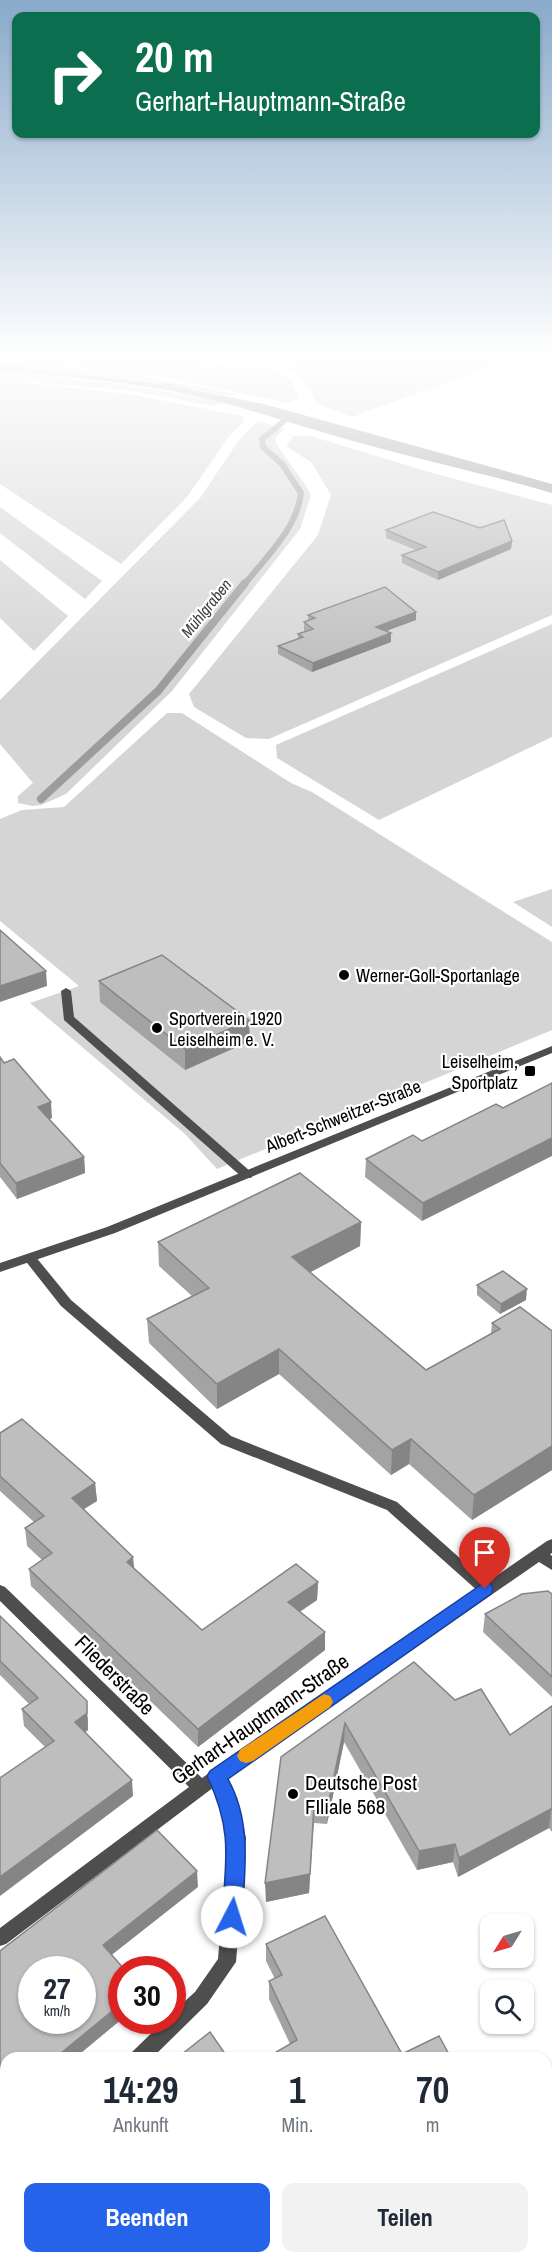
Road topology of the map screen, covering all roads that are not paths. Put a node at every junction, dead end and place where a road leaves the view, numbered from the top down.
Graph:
1 (66, 991) dead end
2 (552, 1049) edge
3 (247, 1175) junction
4 (30, 1259) junction
5 (0, 1268) edge
6 (548, 1554) edge
7 (485, 1589) junction
8 (0, 1591) edge
9 (217, 1776) junction
10 (201, 1788) junction
11 (0, 1938) edge
12 (145, 2052) edge

1 - 3 street
2 - 3 street, Albert-Schweitzer-Straße
3 - 4 street, Albert-Schweitzer-Straße
4 - 5 street, Albert-Schweitzer-Straße
4 - 7 street
6 - 7 street, Gerhart-Hauptmann-Straße
7 - 9 street, Gerhart-Hauptmann-Straße
8 - 10 street, Fliederstraße
9 - 10 street, Gerhart-Hauptmann-Straße
9 - 12 street
10 - 11 street, Gerhart-Hauptmann-Straße

